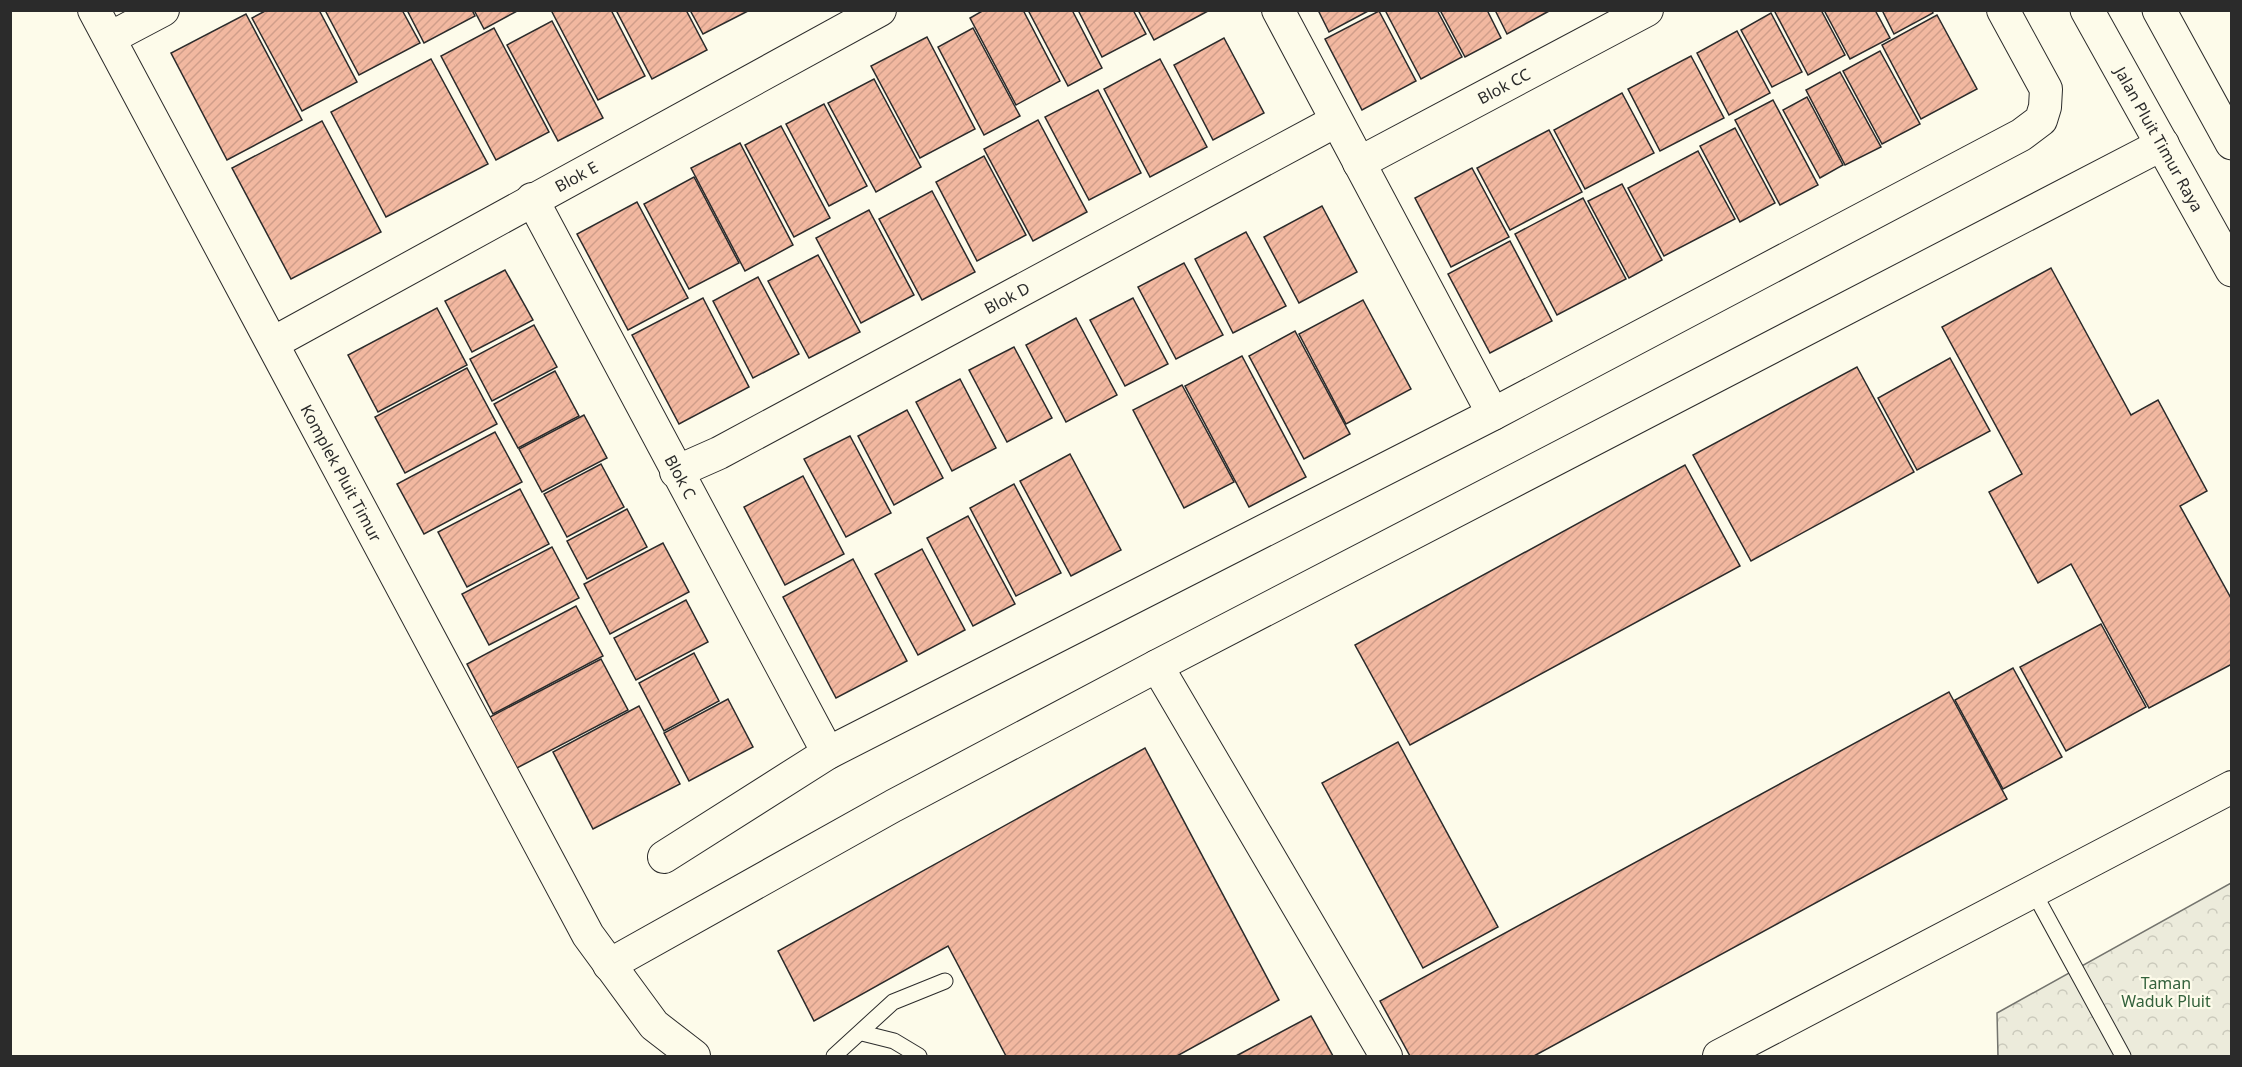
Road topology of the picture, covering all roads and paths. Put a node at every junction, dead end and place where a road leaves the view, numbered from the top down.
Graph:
1 (94, 10) edge
2 (163, 10) edge
3 (880, 10) edge
4 (1278, 10) edge
5 (1647, 10) edge
6 (2003, 10) edge
7 (2087, 10) edge
8 (2159, 10) edge
9 (110, 38) junction
10 (1336, 121) junction
11 (2232, 143) edge
12 (2163, 144) junction
13 (1359, 163) junction
14 (532, 199) junction
15 (2232, 270) edge
16 (273, 343) junction
17 (1493, 414) junction
18 (676, 472) junction
19 (1157, 666) junction
20 (828, 753) junction
21 (2232, 787) edge
22 (664, 857) dead end
23 (2033, 891) junction
24 (609, 965) junction
25 (945, 981) dead end
26 (862, 1033) junction
27 (694, 1056) edge
28 (834, 1056) edge
29 (919, 1056) edge
30 (1386, 1056) edge
31 (1719, 1056) edge
32 (2123, 1056) edge

1 - 9 street, Komplek Pluit Timur
2 - 9 street
3 - 14 street, Blok E
4 - 10 street
5 - 13 street, Blok CC
6 - 17 street
7 - 12 street, Jalan Pluit Timur Raya
8 - 11 street
9 - 16 street, Komplek Pluit Timur
10 - 13 street
10 - 18 street, Blok D
12 - 15 street, Jalan Pluit Timur Raya
12 - 19 street
13 - 17 street
14 - 16 street, Blok E
14 - 18 street, Blok C
16 - 24 street, Komplek Pluit Timur
17 - 20 street
18 - 20 street, Blok C
19 - 24 street
19 - 30 street
20 - 22 street
21 - 23 street
23 - 31 street
23 - 32 lane
24 - 27 street, Komplek Pluit Timur
25 - 26 lane
26 - 28 lane
26 - 29 lane

